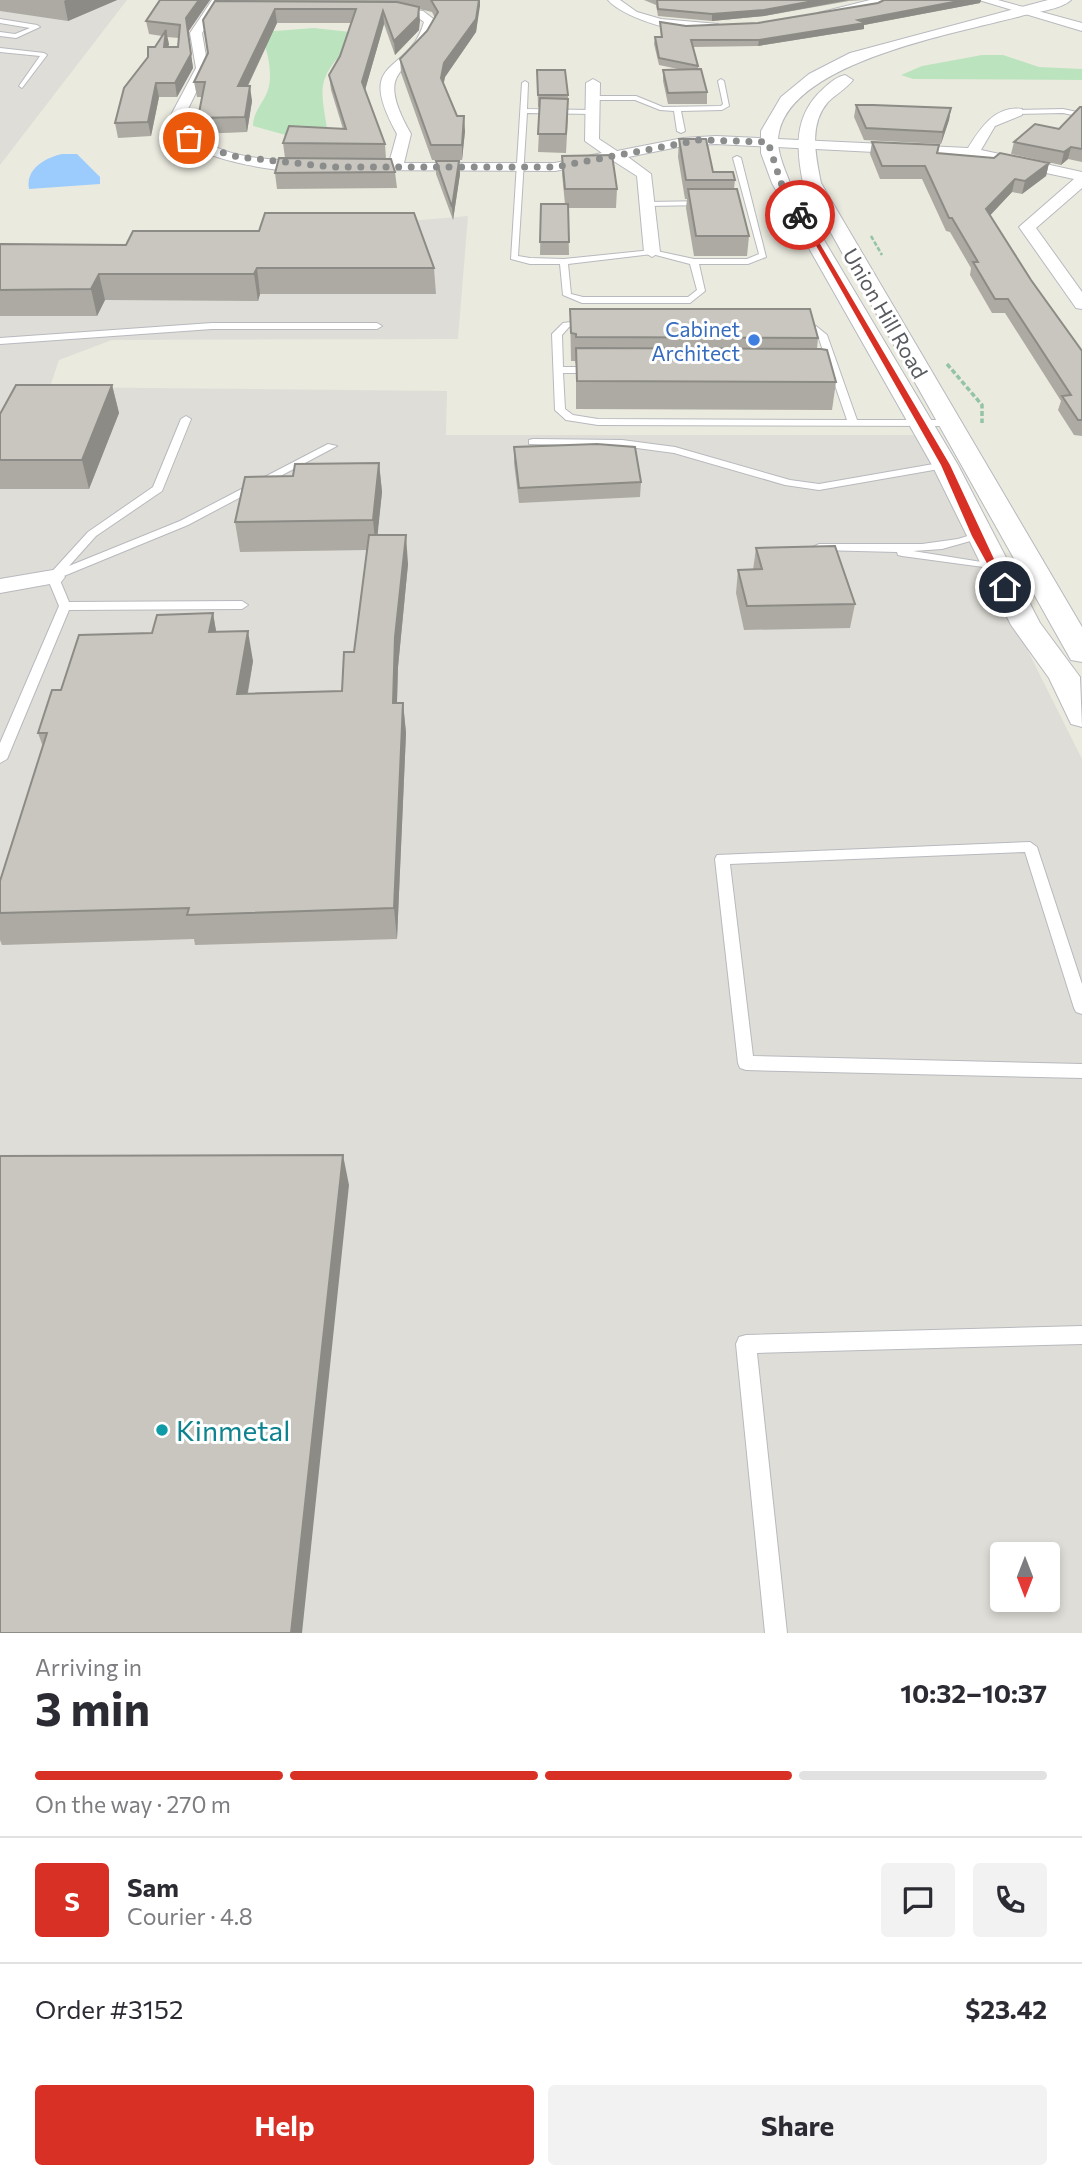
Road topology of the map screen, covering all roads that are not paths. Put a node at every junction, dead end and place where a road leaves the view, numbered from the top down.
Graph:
1 (614, 0) edge
2 (886, 0) edge
3 (985, 0) edge
4 (1064, 0) edge
5 (218, 6) edge
6 (1082, 8) edge
7 (368, 9) edge
8 (1023, 11) junction
9 (812, 16) edge
10 (1046, 18) junction
11 (644, 19) junction
12 (0, 21) edge
13 (626, 25) dead end
14 (1082, 27) edge
15 (732, 28) edge
16 (0, 34) edge
17 (0, 50) edge
18 (721, 81) dead end
19 (525, 83) dead end
20 (22, 86) dead end
21 (593, 98) junction
22 (677, 109) junction
23 (522, 111) junction
24 (1017, 112) joint
25 (1082, 115) edge
26 (681, 131) dead end
27 (768, 142) junction
28 (806, 143) junction
29 (972, 153) junction
30 (616, 155) junction
31 (737, 158) dead end
32 (395, 167) junction
33 (520, 167) junction
34 (1082, 178) edge
35 (710, 203) edge
36 (736, 203) edge
37 (748, 203) junction
38 (648, 204) junction
39 (652, 252) junction
40 (565, 262) junction
41 (694, 262) junction
42 (1082, 304) edge
43 (603, 323) edge
44 (790, 324) edge
45 (377, 326) dead end
46 (0, 341) edge
47 (558, 370) junction
48 (613, 370) edge
49 (821, 371) edge
50 (835, 371) junction
51 (186, 419) dead end
52 (853, 423) junction
53 (921, 423) junction
54 (950, 423) junction
55 (533, 442) dead end
56 (332, 446) dead end
57 (945, 465) junction
58 (977, 536) junction
59 (888, 546) junction
60 (810, 547) edge
61 (994, 567) junction
62 (53, 577) junction
63 (0, 586) edge
64 (242, 604) dead end
65 (65, 606) junction
66 (1082, 653) edge
67 (1082, 716) edge
68 (0, 759) edge
69 (1082, 1008) edge
70 (1082, 1071) edge
71 (1082, 1335) edge
72 (776, 1633) edge

1 - 11 street
2 - 9 street
3 - 8 street
4 - 8 street
5 - 32 street
6 - 10 street, Union Hill Road
7 - 32 street
8 - 10 street
8 - 27 street
10 - 14 street
10 - 28 street, Union Hill Road
11 - 13 street
11 - 15 street
12 - 16 lane
17 - 20 lane
18 - 22 lane
19 - 23 lane
21 - 22 lane
21 - 23 lane
21 - 30 street
22 - 26 lane
23 - 33 lane
24 - 25 lane
24 - 29 street
27 - 28 street
27 - 30 street
27 - 53 street, Union Hill Road
28 - 29 street
28 - 54 street, Union Hill Road
29 - 34 street
30 - 33 street
30 - 38 street
31 - 37 lane
32 - 33 street
33 - 40 lane
34 - 42 street
35 - 38 lane
36 - 37 lane
37 - 41 lane
38 - 39 street
39 - 40 lane
39 - 41 lane
40 - 41 lane
43 - 47 lane
44 - 50 lane
45 - 46 lane
47 - 48 lane
47 - 52 lane
49 - 50 lane
50 - 52 lane
51 - 62 lane
52 - 53 lane
53 - 54 lane
53 - 57 street, Union Hill Road
54 - 66 street, Union Hill Road
55 - 57 lane
56 - 62 lane
57 - 58 street, Union Hill Road
58 - 59 lane
58 - 61 street, Union Hill Road
59 - 60 lane
59 - 61 lane
61 - 67 street, Union Hill Road
62 - 63 street
62 - 65 lane
64 - 65 lane
65 - 68 lane
69 - 70 lane
71 - 72 lane

